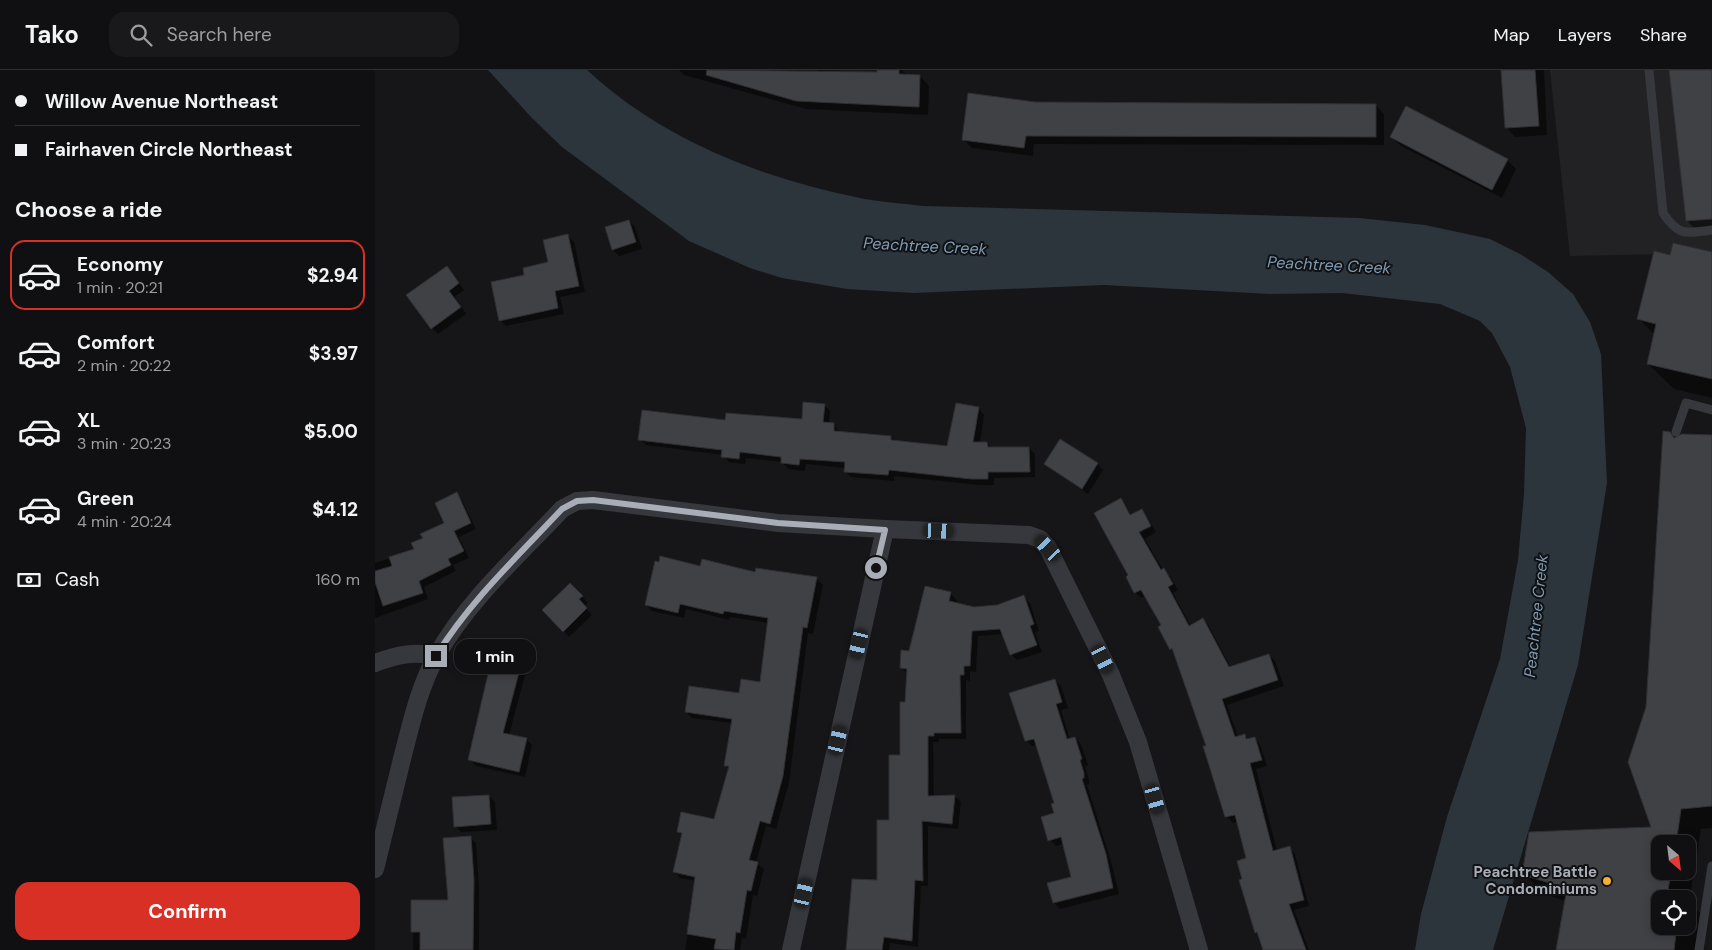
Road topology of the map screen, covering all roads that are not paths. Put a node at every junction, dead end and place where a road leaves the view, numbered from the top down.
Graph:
1 (1649, 70) edge
2 (1712, 230) edge
3 (1712, 410) edge
4 (1676, 432) dead end
5 (885, 530) junction
6 (436, 656) junction
7 (375, 662) edge
8 (1712, 866) edge
9 (375, 869) edge
10 (791, 950) edge
11 (1199, 950) edge
12 (1699, 950) edge

1 - 2 lane
3 - 4 lane
5 - 6 street
5 - 10 street
5 - 11 street
6 - 7 street
6 - 9 street
8 - 12 lane

